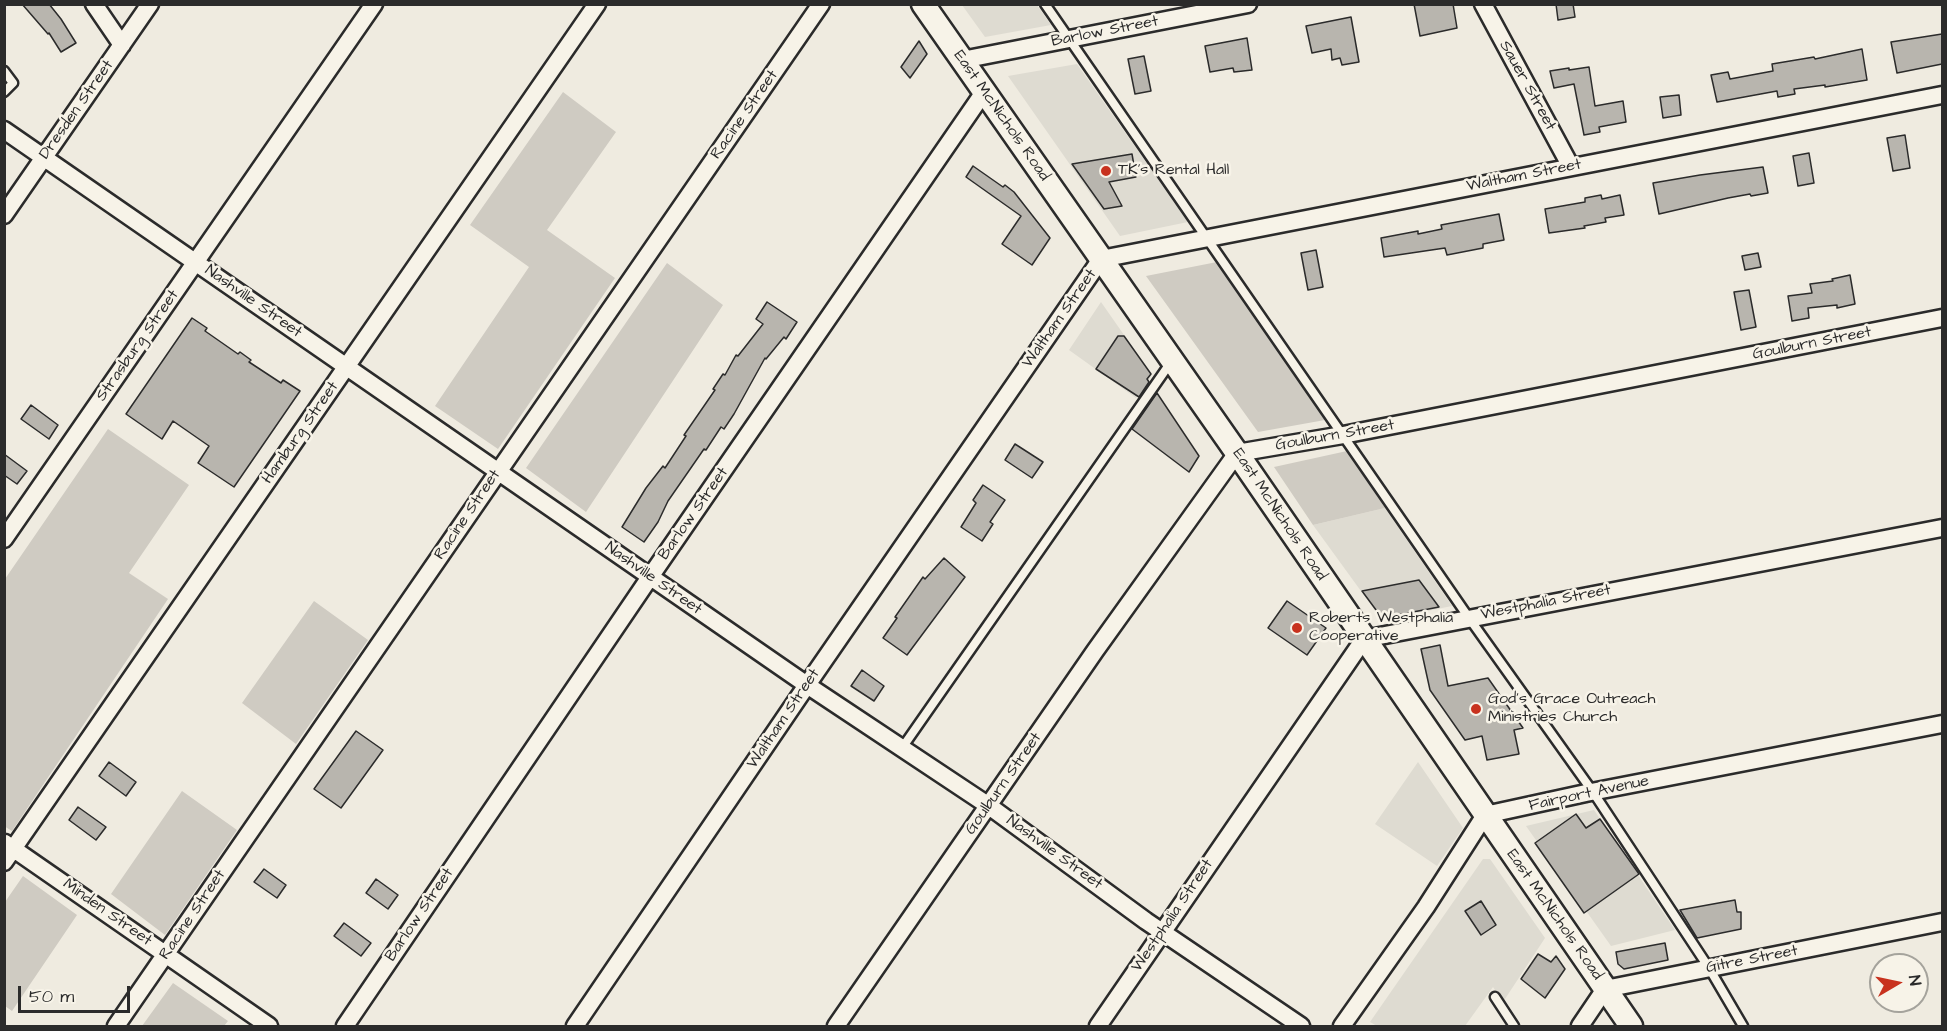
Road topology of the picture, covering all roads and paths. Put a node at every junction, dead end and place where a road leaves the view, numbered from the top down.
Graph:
1 (94, 4) edge
2 (150, 4) edge
3 (374, 4) edge
4 (597, 4) edge
5 (821, 4) edge
6 (923, 4) edge
7 (1045, 4) edge
8 (1248, 4) edge
9 (1483, 4) edge
10 (1069, 39) junction
11 (122, 45) junction
12 (962, 60) junction
13 (4, 71) edge
14 (4, 92) edge
15 (984, 92) junction
16 (1942, 95) edge
17 (4, 130) edge
18 (44, 158) junction
19 (1571, 167) junction
20 (4, 215) edge
21 (1208, 238) junction
22 (1101, 259) junction
23 (195, 262) junction
24 (1942, 318) edge
25 (1172, 360) junction
26 (347, 367) junction
27 (1343, 435) junction
28 (1237, 453) junction
29 (498, 472) junction
30 (1942, 528) edge
31 (4, 539) edge
32 (651, 577) junction
33 (1469, 618) junction
34 (1364, 639) junction
35 (807, 685) junction
36 (1942, 724) edge
37 (902, 748) junction
38 (1593, 792) junction
39 (989, 806) junction
40 (1485, 815) junction
41 (8, 851) edge
42 (1942, 922) edge
43 (1163, 931) junction
44 (166, 954) junction
45 (1709, 968) junction
46 (1605, 989) junction
47 (1495, 997) dead end
48 (116, 1026) edge
49 (268, 1026) edge
50 (345, 1026) edge
51 (574, 1026) edge
52 (836, 1026) edge
53 (1098, 1026) edge
54 (1301, 1026) edge
55 (1342, 1026) edge
56 (1514, 1026) edge
57 (1580, 1026) edge
58 (1631, 1026) edge
59 (1743, 1026) edge

1 - 11 street
2 - 11 street, Dresden Street
3 - 23 street, Strasburg Street
4 - 26 street, Hamburg Street
5 - 29 street, Racine Street
6 - 12 street, East McNichols Road
7 - 10 lane
8 - 10 street, Barlow Street
9 - 19 street, Sauer Street
10 - 12 street, Barlow Street
10 - 21 lane
11 - 18 street, Dresden Street
12 - 15 street, East McNichols Road
13 - 14 lane
15 - 22 street, East McNichols Road
15 - 32 street, Barlow Street
16 - 19 street, Waltham Street
17 - 18 street, Nashville Street
18 - 20 street, Dresden Street
18 - 23 street, Nashville Street
19 - 21 street, Waltham Street
21 - 22 street, Waltham Street
21 - 27 lane
22 - 25 street, East McNichols Road
22 - 35 street, Waltham Street
23 - 26 street, Nashville Street
23 - 31 street, Strasburg Street
24 - 27 street, Goulburn Street
25 - 28 street, East McNichols Road
25 - 37 lane
26 - 29 street, Nashville Street
26 - 41 street, Hamburg Street
27 - 28 street, Goulburn Street
27 - 33 lane
28 - 34 street, East McNichols Road
28 - 39 street, Goulburn Street
29 - 32 street, Nashville Street
29 - 44 street, Racine Street
30 - 33 street, Westphalia Street
32 - 35 street, Nashville Street
32 - 50 street, Barlow Street
33 - 34 street, Westphalia Street
33 - 38 lane
34 - 40 street, East McNichols Road
34 - 43 street, Westphalia Street
35 - 37 street, Nashville Street
35 - 51 street, Waltham Street
36 - 38 street, Fairport Avenue
37 - 39 street, Nashville Street
38 - 40 street, Fairport Avenue
38 - 45 lane
39 - 43 street, Nashville Street
39 - 52 street, Goulburn Street
40 - 46 street, East McNichols Road
40 - 55 street
41 - 44 street, Minden Street
42 - 45 street, Gitre Street
43 - 53 street, Westphalia Street
43 - 54 street, Nashville Street
44 - 48 street, Racine Street
44 - 49 street, Minden Street
45 - 46 street, Gitre Street
45 - 59 lane
46 - 57 street
46 - 58 street, East McNichols Road
47 - 56 lane

